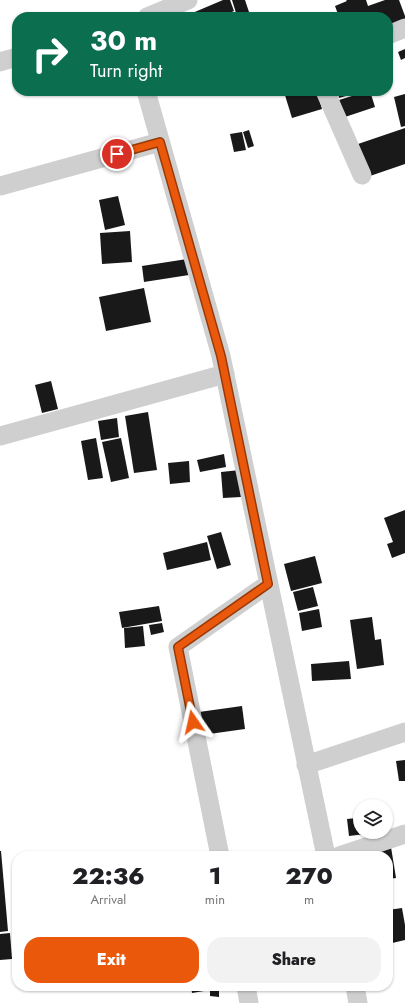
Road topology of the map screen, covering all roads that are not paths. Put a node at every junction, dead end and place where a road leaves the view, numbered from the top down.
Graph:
1 (188, 0) edge
2 (159, 12) edge
3 (405, 28) edge
4 (393, 33) edge
5 (12, 58) edge
6 (0, 62) edge
7 (147, 96) edge
8 (327, 96) edge
9 (160, 142) junction
10 (362, 175) dead end
11 (0, 186) edge
12 (225, 374) junction
13 (0, 436) edge
14 (268, 584) junction
15 (405, 732) edge
16 (306, 765) junction
17 (405, 834) edge
18 (219, 851) edge
19 (325, 851) edge
20 (355, 851) edge
21 (247, 991) edge
22 (355, 991) edge
23 (249, 1003) edge
24 (358, 1003) edge

1 - 2 street
3 - 4 street
5 - 6 street
7 - 9 street
8 - 10 street
9 - 11 street
9 - 12 street
12 - 13 street
12 - 14 street
14 - 16 street
14 - 18 street
15 - 16 street
16 - 19 street
17 - 20 street
21 - 23 street
22 - 24 street

